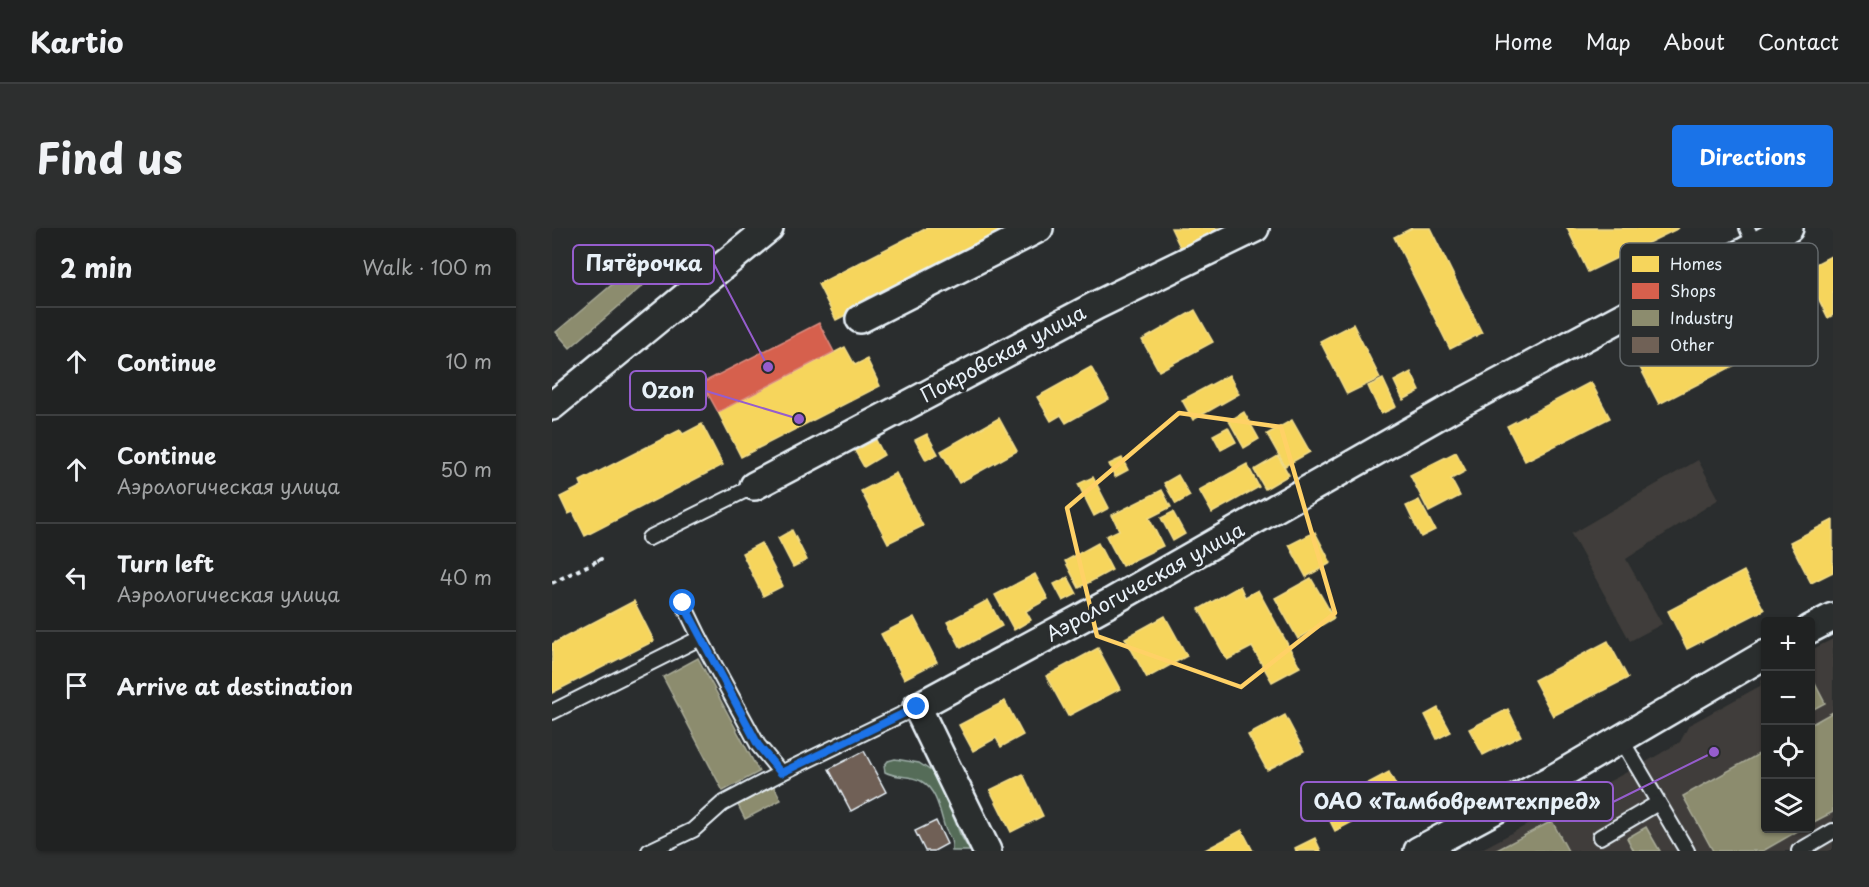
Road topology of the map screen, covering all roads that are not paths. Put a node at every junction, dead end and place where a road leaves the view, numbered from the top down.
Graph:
1 (769, 228) edge
2 (1039, 228) edge
3 (1255, 228) edge
4 (1789, 228) edge
5 (1751, 237) edge
6 (1620, 312) edge
7 (860, 319) dead end
8 (552, 406) edge
9 (754, 486) joint
10 (649, 538) dead end
11 (683, 603) dead end
12 (1833, 617) edge
13 (1815, 626) edge
14 (700, 638) junction
15 (1761, 657) edge
16 (917, 707) junction
17 (552, 712) edge
18 (1621, 739) junction
19 (781, 773) junction
20 (1658, 803) junction
21 (1833, 831) edge
22 (1600, 837) dead end
23 (649, 851) edge
24 (987, 851) edge
25 (1418, 851) edge
26 (1687, 851) edge
27 (1799, 851) edge

1 - 8 street
2 - 7 street
3 - 9 street, Покровская улица
4 - 5 street, Аэрологическая улица
6 - 16 street, Аэрологическая улица
9 - 10 lane
11 - 14 lane
12 - 13 street
14 - 17 lane
14 - 19 lane
15 - 18 street
16 - 19 lane, Аэрологическая улица
16 - 24 street
18 - 20 lane
18 - 25 street
19 - 23 lane, Аэрологическая улица
20 - 22 lane
20 - 26 lane
21 - 27 lane

